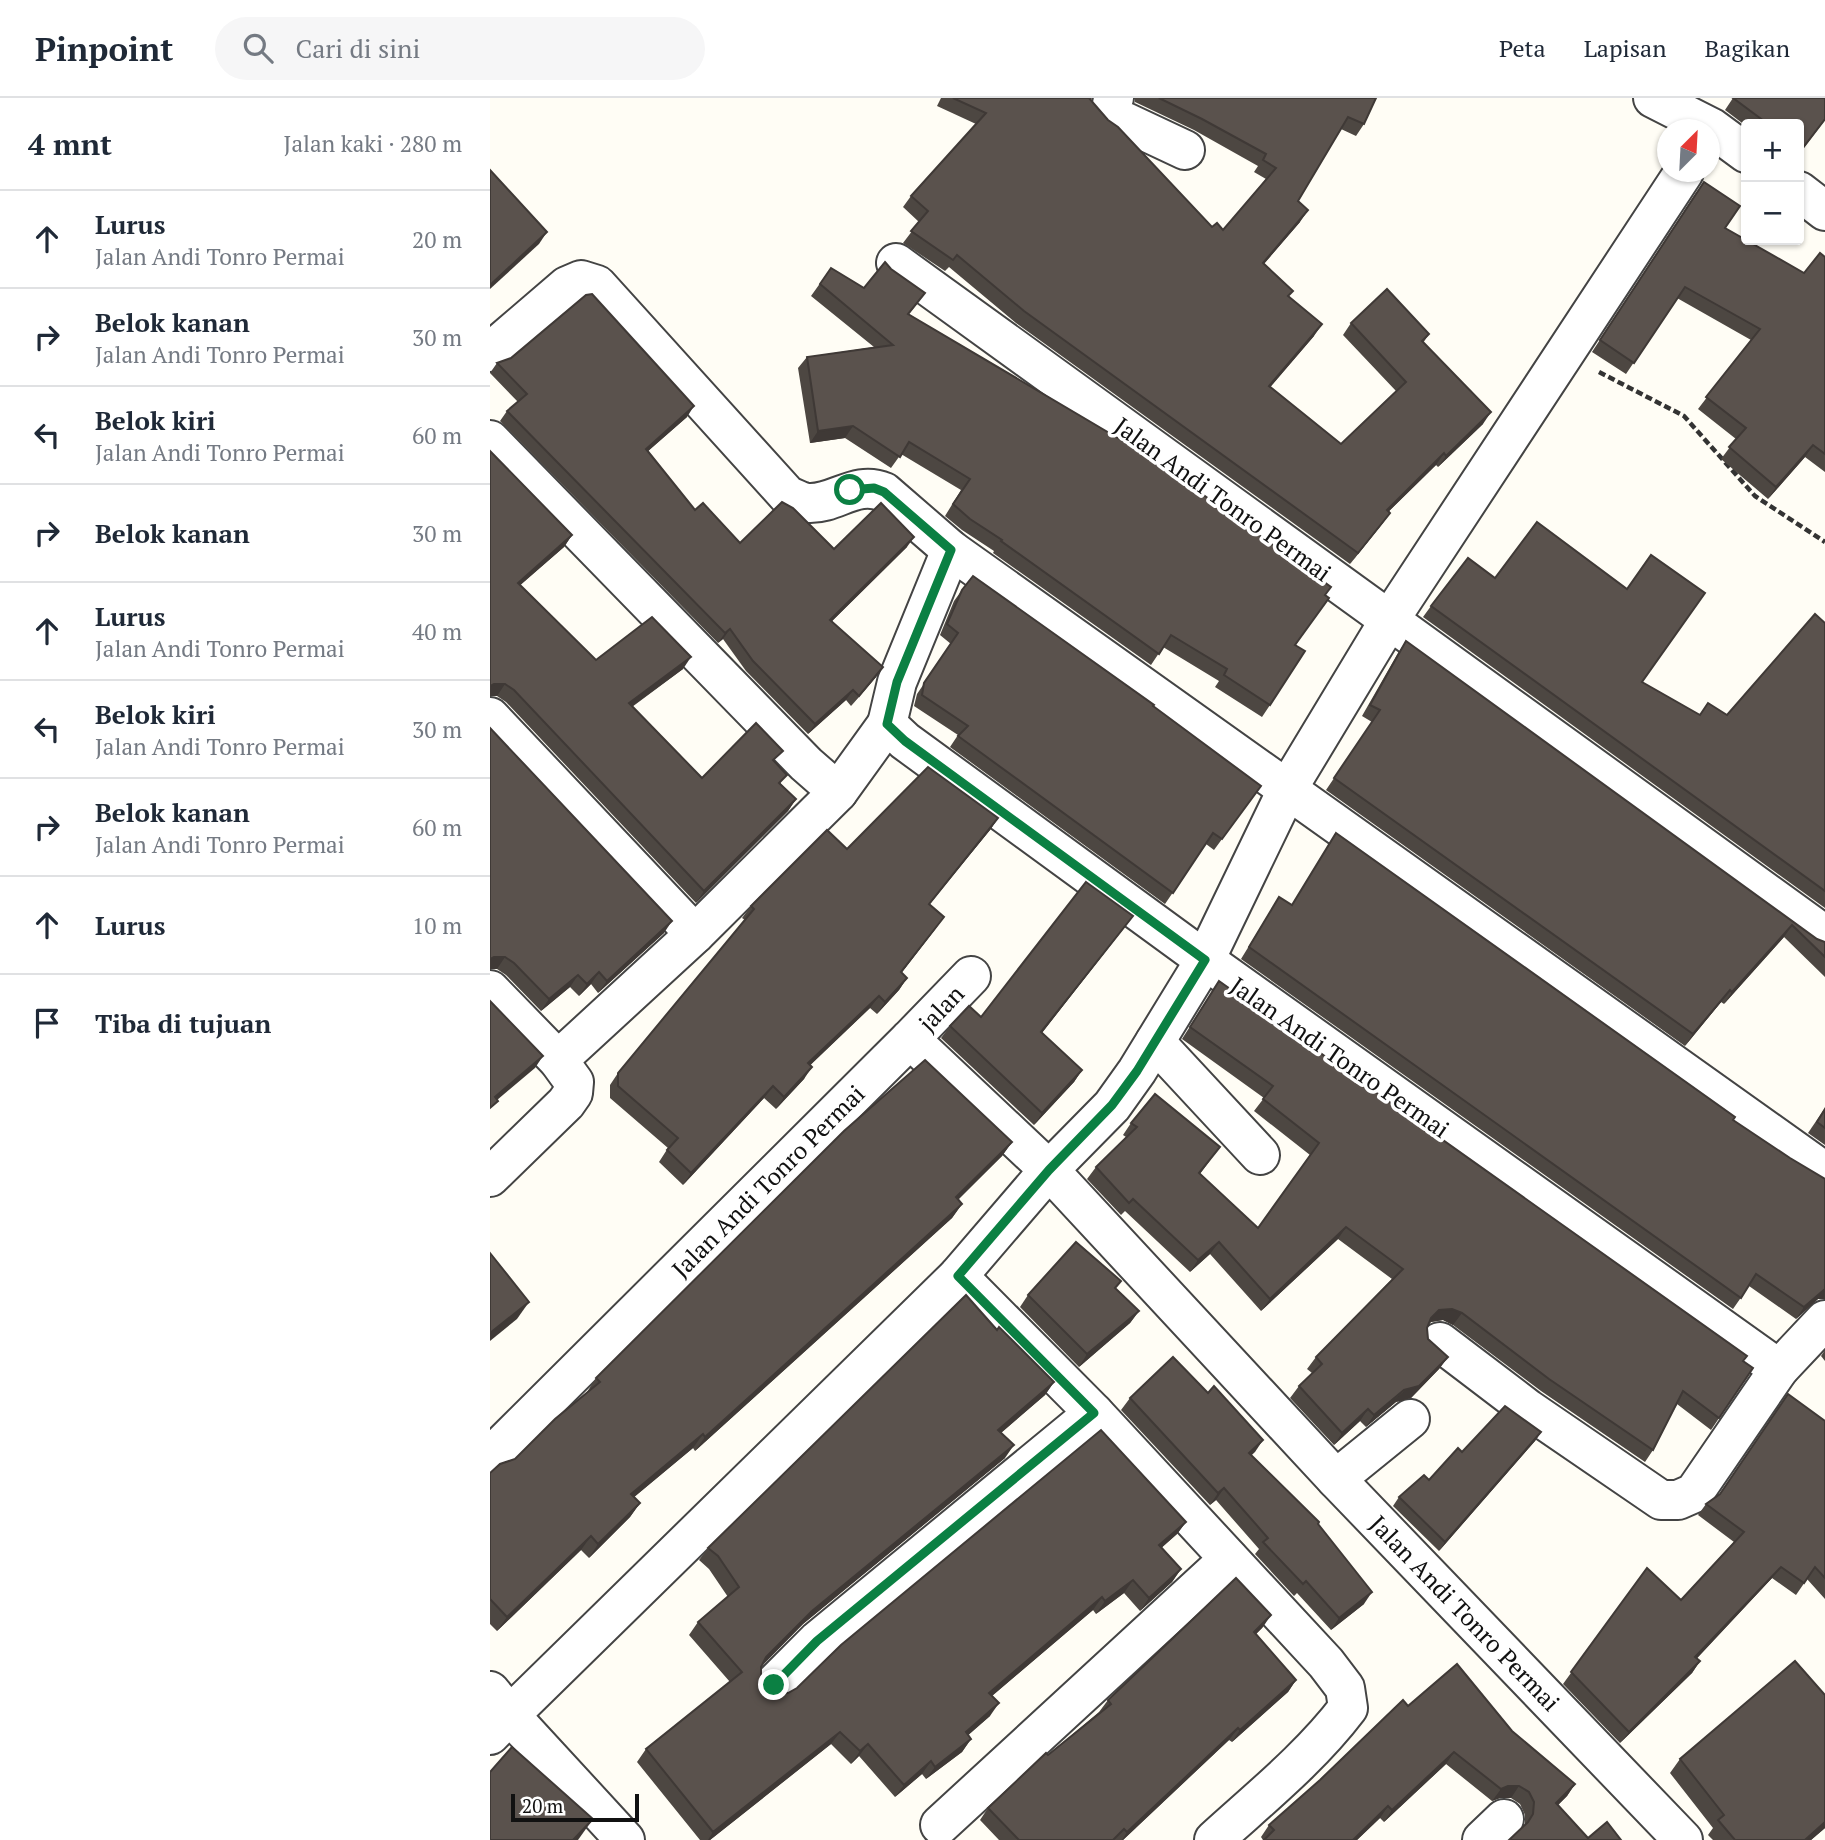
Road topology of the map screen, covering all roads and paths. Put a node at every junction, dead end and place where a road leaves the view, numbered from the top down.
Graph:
1 (1114, 98) edge
2 (1653, 98) edge
3 (1691, 119) edge
4 (1720, 136) edge
5 (1185, 150) dead end
6 (1741, 150) edge
7 (1677, 182) edge
8 (1804, 195) edge
9 (1825, 211) edge
10 (896, 263) dead end
11 (490, 352) edge
12 (1565, 354) junction
13 (490, 440) edge
14 (1825, 542) edge
15 (951, 550) junction
16 (1390, 619) junction
17 (490, 717) edge
18 (887, 724) junction
19 (1288, 788) junction
20 (838, 792) junction
21 (1822, 933) dead end
22 (695, 934) junction
23 (1205, 960) junction
24 (971, 976) dead end
25 (490, 990) edge
26 (910, 1039) junction
27 (1146, 1056) junction
28 (558, 1060) junction
29 (1260, 1155) dead end
30 (1049, 1170) junction
31 (1825, 1172) edge
32 (490, 1177) edge
33 (958, 1276) junction
34 (1825, 1320) edge
35 (1440, 1342) dead end
36 (1779, 1369) junction
37 (1094, 1413) junction
38 (1410, 1419) dead end
39 (490, 1457) edge
40 (1336, 1479) junction
41 (1230, 1559) junction
42 (774, 1685) dead end
43 (497, 1714) edge
44 (940, 1825) dead end
45 (625, 1840) edge
46 (1214, 1840) edge
47 (1683, 1840) edge

1 - 5 street
2 - 3 street
4 - 6 street
7 - 12 street
8 - 9 street
10 - 16 street, Jalan Andi Tonro Permai
11 - 15 street
12 - 14 path
12 - 16 street
13 - 20 street
15 - 18 street
15 - 19 street
16 - 19 street
16 - 21 street, Jalan Andi Tonro Permai
17 - 22 street
18 - 20 street
18 - 23 street, Jalan Andi Tonro Permai
19 - 23 street
19 - 31 street
20 - 22 street
22 - 28 street
23 - 27 street
23 - 36 street, Jalan Andi Tonro Permai
24 - 26 street, jalan
25 - 28 street
26 - 30 street, Jalan Andi Tonro Permai
26 - 39 street, Jalan Andi Tonro Permai
27 - 29 street
27 - 30 street
28 - 32 street
30 - 33 street
30 - 40 street, Jalan Andi Tonro Permai
33 - 37 street
33 - 43 street
34 - 36 street
35 - 36 street
37 - 41 street
37 - 42 street
38 - 40 street
40 - 47 street, Jalan Andi Tonro Permai
41 - 44 street
41 - 46 street
43 - 45 street

